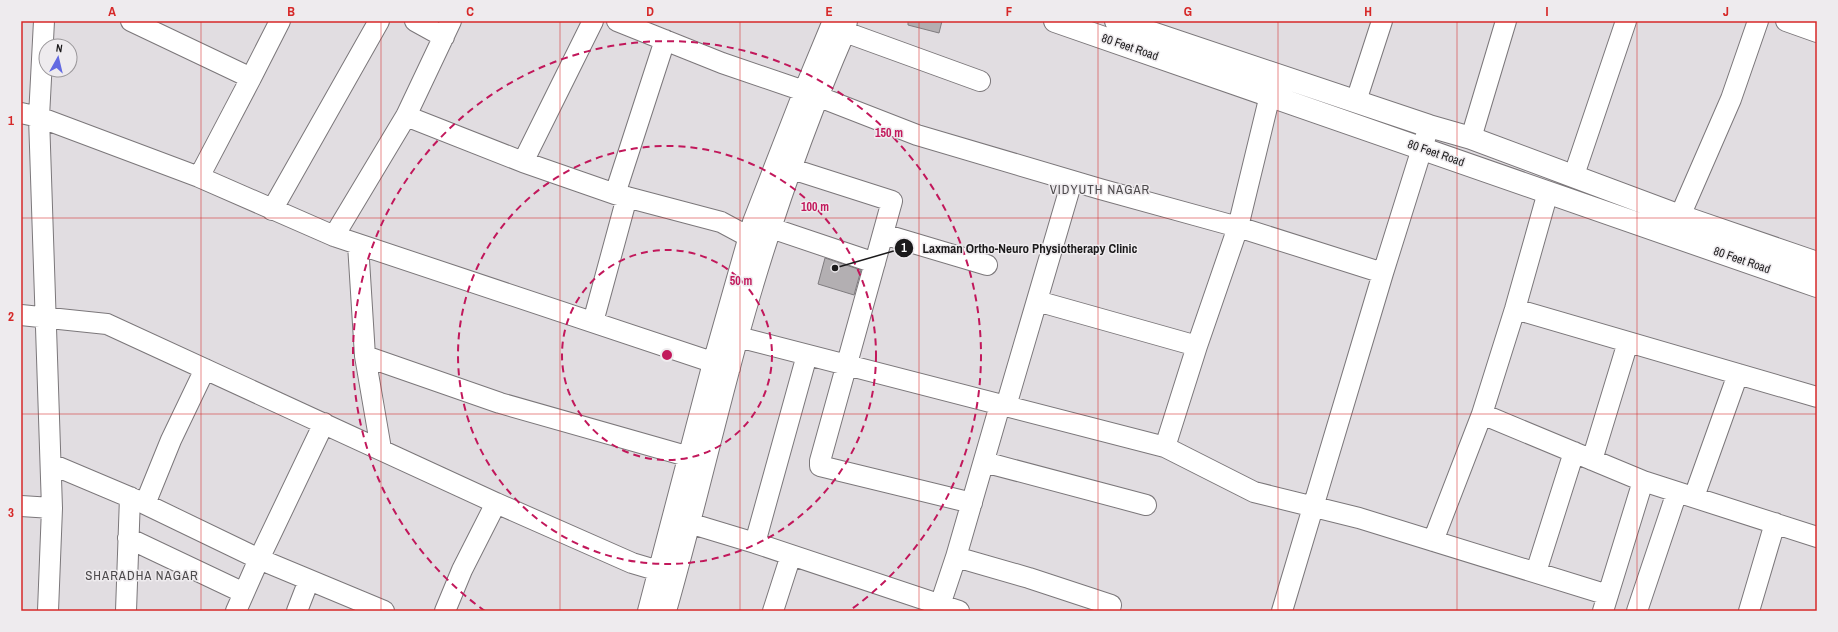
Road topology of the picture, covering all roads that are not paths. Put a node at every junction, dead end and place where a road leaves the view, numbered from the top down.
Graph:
1 (44, 21) edge
2 (280, 21) edge
3 (379, 21) edge
4 (415, 21) edge
5 (593, 21) edge
6 (617, 21) edge
7 (1055, 21) edge
8 (1382, 21) edge
9 (1506, 21) edge
10 (1626, 21) edge
11 (1758, 21) edge
12 (1786, 21) edge
13 (1129, 23) edge
14 (143, 24) edge
15 (842, 25) edge
16 (447, 29) edge
17 (1817, 32) edge
18 (665, 40) junction
19 (251, 78) junction
20 (980, 81) dead end
21 (810, 93) junction
22 (1270, 95) junction
23 (1356, 101) junction
24 (30, 115) edge
25 (406, 116) junction
26 (1429, 126) junction
27 (1471, 138) junction
28 (1422, 148) junction
29 (523, 162) junction
30 (792, 169) junction
31 (1574, 175) junction
32 (199, 177) junction
33 (1072, 181) junction
34 (1548, 192) junction
35 (621, 196) junction
36 (272, 210) junction
37 (1680, 216) junction
38 (1238, 227) junction
39 (758, 229) junction
40 (883, 234) junction
41 (334, 236) junction
42 (358, 244) junction
43 (875, 263) junction
44 (1817, 263) edge
45 (987, 265) dead end
46 (1383, 273) junction
47 (1817, 286) edge
48 (1037, 301) junction
49 (1515, 309) junction
50 (21, 315) edge
51 (47, 318) junction
52 (593, 322) junction
53 (738, 337) junction
54 (1628, 342) junction
55 (1197, 346) junction
56 (807, 355) junction
57 (365, 356) junction
58 (722, 365) junction
59 (847, 366) junction
60 (205, 369) junction
61 (1738, 374) junction
62 (1817, 397) edge
63 (1003, 405) junction
64 (1482, 414) junction
65 (324, 423) junction
66 (1165, 447) junction
67 (381, 449) junction
68 (1583, 456) junction
69 (690, 458) junction
70 (984, 462) junction
71 (51, 464) junction
72 (1643, 481) junction
73 (1685, 495) junction
74 (137, 501) junction
75 (972, 503) junction
76 (496, 504) junction
77 (1146, 505) dead end
78 (21, 506) edge
79 (1312, 506) junction
80 (52, 508) junction
81 (682, 521) junction
82 (1775, 524) junction
83 (1817, 537) edge
84 (128, 538) junction
85 (1433, 541) junction
86 (755, 543) junction
87 (792, 555) junction
88 (956, 557) junction
89 (259, 559) junction
90 (659, 571) junction
91 (1536, 572) junction
92 (309, 580) junction
93 (244, 593) junction
94 (1606, 603) edge
95 (939, 607) edge
96 (376, 609) edge
97 (128, 610) edge
98 (48, 611) edge
99 (236, 611) edge
100 (297, 611) edge
101 (445, 611) edge
102 (648, 611) edge
103 (666, 611) edge
104 (773, 611) edge
105 (959, 611) edge
106 (1109, 611) edge
107 (1282, 611) edge
108 (1637, 611) edge
109 (1749, 611) edge

1 - 24 street
2 - 19 street
3 - 36 street
4 - 16 street
5 - 29 street
6 - 18 street
7 - 22 main road, 80 Feet Road
8 - 23 street
9 - 27 street
10 - 31 street
11 - 37 street
12 - 17 street
13 - 23 main road, 80 Feet Road
14 - 19 street
15 - 20 street
15 - 21 street
16 - 25 street
18 - 21 street
18 - 35 street
19 - 32 street
21 - 30 street
21 - 33 street
21 - 39 street
22 - 28 main road, 80 Feet Road
22 - 38 street
23 - 26 main road, 80 Feet Road
24 - 32 street
24 - 51 street
25 - 29 street
25 - 41 street
26 - 27 main road, 80 Feet Road
26 - 28 street
27 - 31 main road, 80 Feet Road
28 - 34 main road, 80 Feet Road
28 - 46 street
29 - 35 street
30 - 39 street
30 - 40 street
31 - 37 main road, 80 Feet Road
32 - 36 street
33 - 38 street
33 - 48 street
34 - 47 main road, 80 Feet Road
34 - 49 street
35 - 39 street
35 - 52 street
36 - 41 street
37 - 44 main road, 80 Feet Road
38 - 46 street
38 - 55 street
39 - 43 street
39 - 53 street
39 - 58 street
40 - 43 street
40 - 45 street
41 - 42 street
42 - 52 street
42 - 57 street
43 - 59 street
46 - 79 street
48 - 55 street
48 - 63 street
49 - 54 street
49 - 64 street
50 - 51 street
51 - 60 street
51 - 71 street
52 - 58 street
53 - 56 street
53 - 58 street
54 - 61 street
54 - 68 street
55 - 66 street
56 - 59 street
56 - 86 street
57 - 67 street
57 - 69 street
58 - 69 street
58 - 81 street
59 - 63 street
59 - 75 street
60 - 65 street
60 - 74 street
61 - 62 street
61 - 73 street
63 - 66 street
63 - 70 street
64 - 68 street
64 - 85 street
65 - 67 street
65 - 89 street
66 - 79 street
67 - 76 street
68 - 72 street
68 - 91 street
69 - 81 street
70 - 75 street
70 - 77 street
71 - 74 street
71 - 80 street
72 - 73 street
72 - 94 street
73 - 82 street
73 - 108 street
74 - 84 street
74 - 89 street
75 - 88 street
76 - 90 street
76 - 101 street
78 - 80 street
79 - 85 street
79 - 107 street
80 - 98 street
81 - 86 street
81 - 90 street
81 - 103 street
82 - 83 street
82 - 109 street
84 - 93 street
84 - 97 street
85 - 91 street
86 - 87 street
87 - 95 street
87 - 104 street
88 - 95 street
88 - 106 street
89 - 92 street
89 - 93 street
90 - 102 street
91 - 94 street
92 - 96 street
92 - 100 street
93 - 99 street
95 - 105 street

